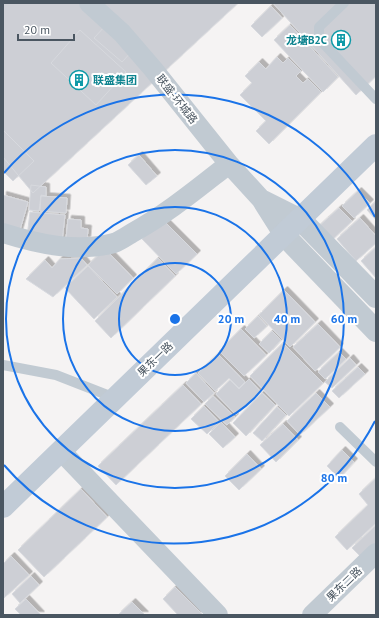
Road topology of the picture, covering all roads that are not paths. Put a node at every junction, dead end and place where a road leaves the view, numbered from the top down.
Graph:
1 (89, 3) edge
2 (344, 3) edge
3 (376, 99) edge
4 (376, 145) edge
5 (229, 164) junction
6 (261, 199) junction
7 (299, 218) junction
8 (3, 233) edge
9 (283, 234) junction
10 (376, 297) edge
11 (376, 331) edge
12 (3, 365) edge
13 (115, 398) junction
14 (340, 427) dead end
15 (61, 451) junction
16 (376, 462) edge
17 (3, 507) edge
18 (376, 553) edge
19 (218, 615) edge
20 (312, 615) edge

1 - 5 street, 联盛-环城路
2 - 3 lane
4 - 7 main road, 果东一路
5 - 6 street, 联盛-环城路
5 - 8 street
6 - 7 street
6 - 9 street
7 - 9 main road, 果东一路
7 - 10 street
9 - 11 street
9 - 13 main road, 果东一路
12 - 13 lane
13 - 15 main road, 果东一路
14 - 16 lane
15 - 17 main road, 果东一路
15 - 19 street
18 - 20 street, 果东二路

